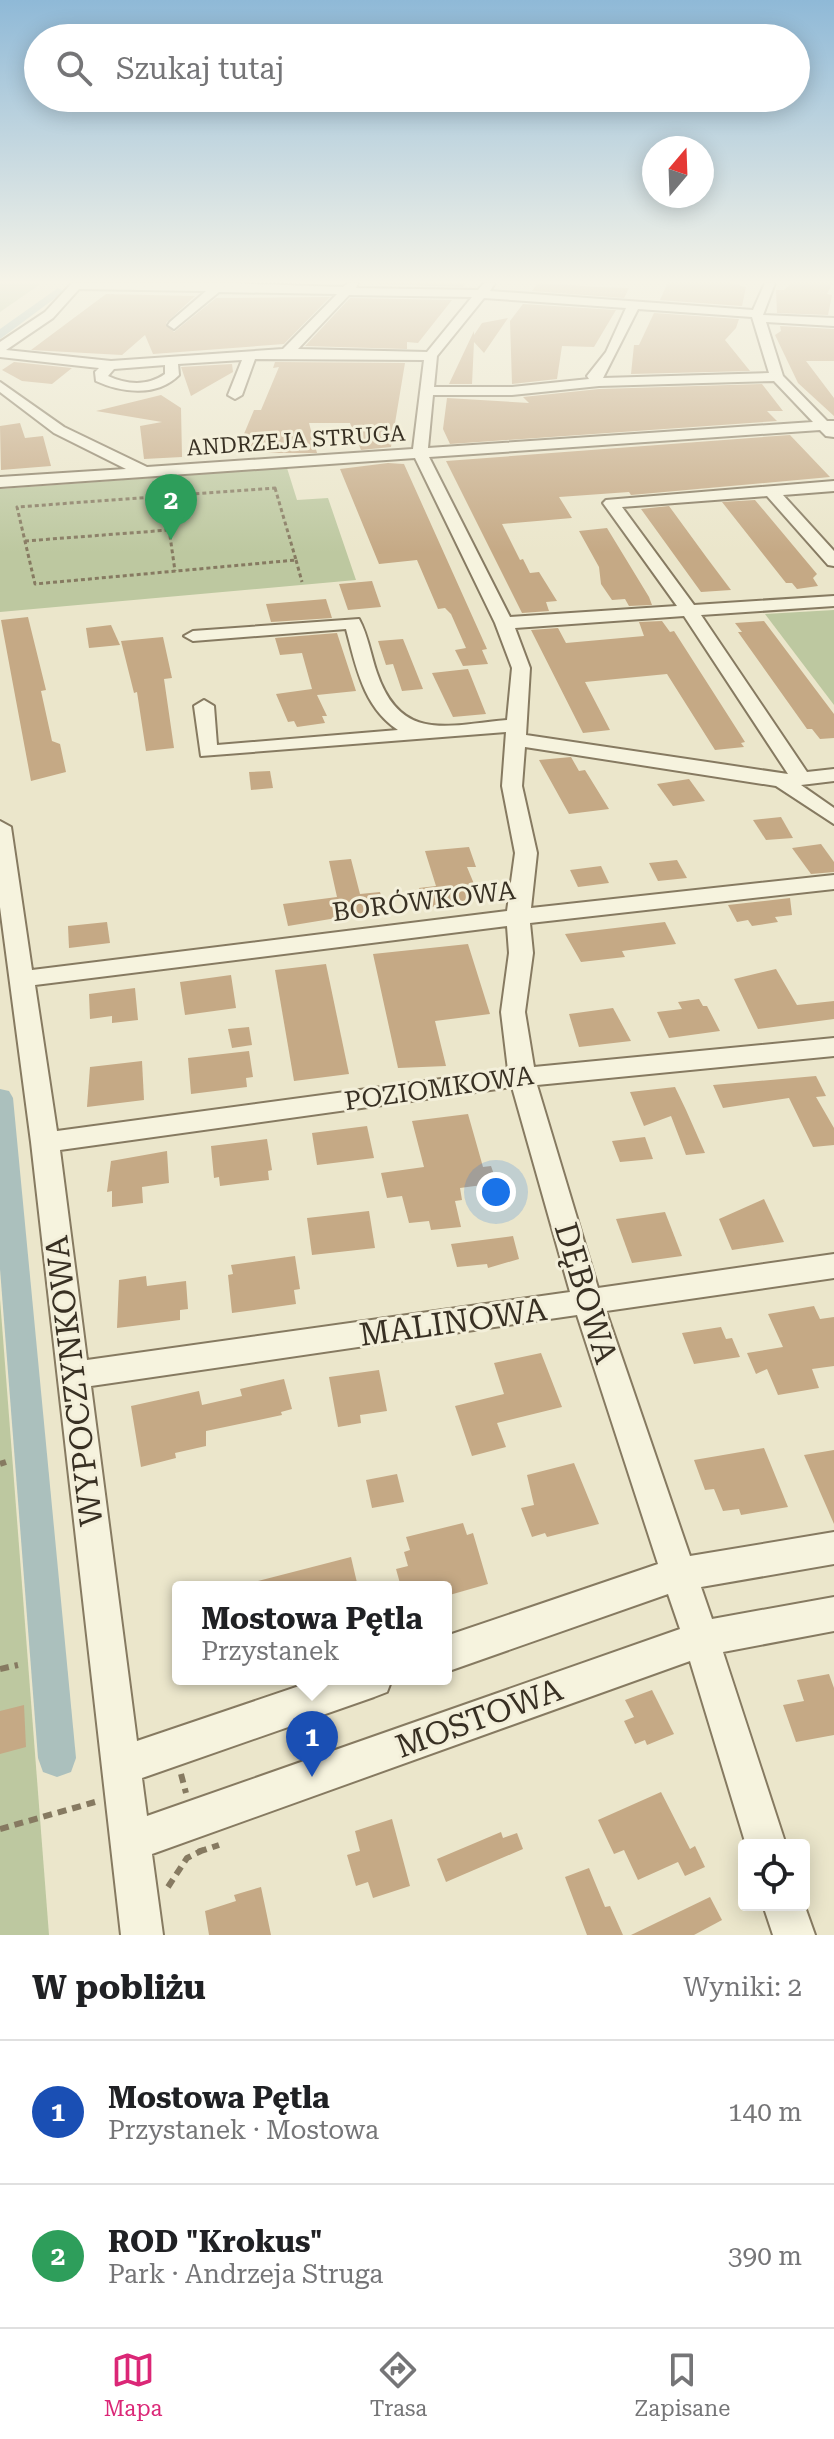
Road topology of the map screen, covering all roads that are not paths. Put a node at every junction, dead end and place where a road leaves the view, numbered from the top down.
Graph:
1 (102, 373) edge
2 (172, 373) edge
3 (243, 373) edge
4 (429, 373) edge
5 (595, 373) edge
6 (776, 373) edge
7 (777, 377) junction
8 (599, 382) junction
9 (0, 386) edge
10 (427, 391) junction
11 (235, 395) dead end
12 (830, 429) edge
13 (420, 454) junction
14 (144, 472) junction
15 (0, 482) edge
16 (834, 486) edge
17 (771, 491) junction
18 (834, 561) edge
19 (834, 601) edge
20 (689, 610) junction
21 (504, 623) junction
22 (193, 636) dead end
23 (204, 706) dead end
24 (427, 733) junction
25 (518, 733) junction
26 (834, 775) edge
27 (791, 779) junction
28 (834, 818) edge
29 (0, 827) edge
30 (834, 882) edge
31 (518, 917) junction
32 (22, 979) junction
33 (834, 1047) edge
34 (522, 1077) junction
35 (45, 1142) junction
36 (834, 1266) edge
37 (588, 1303) junction
38 (72, 1375) junction
39 (834, 1548) edge
40 (679, 1574) junction
41 (834, 1614) edge
42 (701, 1639) junction
43 (452, 1652) edge
44 (359, 1685) edge
45 (123, 1780) junction
46 (764, 1839) edge
47 (130, 1842) junction
48 (786, 1911) edge
49 (142, 1935) edge
50 (794, 1935) edge

1 - 2 street
3 - 11 street
4 - 10 street
5 - 8 street
6 - 7 street
7 - 8 street
7 - 12 street
8 - 10 street
9 - 14 street
10 - 13 street
12 - 13 street, ANDRZEJA STRUGA
13 - 14 street, ANDRZEJA STRUGA
13 - 21 street, DĘBOWA
14 - 15 street, ANDRZEJA STRUGA
16 - 17 street
17 - 18 street
17 - 20 street
19 - 20 street
20 - 21 street
20 - 27 street
21 - 25 street, DĘBOWA
22 - 24 street
23 - 24 street
24 - 25 street
25 - 27 street
25 - 31 street, DĘBOWA
26 - 27 street
27 - 28 street
29 - 32 street, WYPOCZYNKOWA
30 - 31 street, BORÓWKOWA
31 - 32 street, BORÓWKOWA
31 - 34 street, DĘBOWA
32 - 35 street, WYPOCZYNKOWA
33 - 34 street, POZIOMKOWA
34 - 35 street, POZIOMKOWA
34 - 37 street, DĘBOWA
35 - 38 street, WYPOCZYNKOWA
36 - 37 street, MALINOWA
37 - 38 street, MALINOWA
37 - 40 street, DĘBOWA
38 - 45 street, WYPOCZYNKOWA
39 - 40 street
40 - 42 street, DĘBOWA
40 - 43 street
41 - 42 street, MOSTOWA
42 - 46 street, DĘBOWA
42 - 47 street, MOSTOWA
44 - 45 street
45 - 47 street, WYPOCZYNKOWA
47 - 49 street, WYPOCZYNKOWA
48 - 50 street

